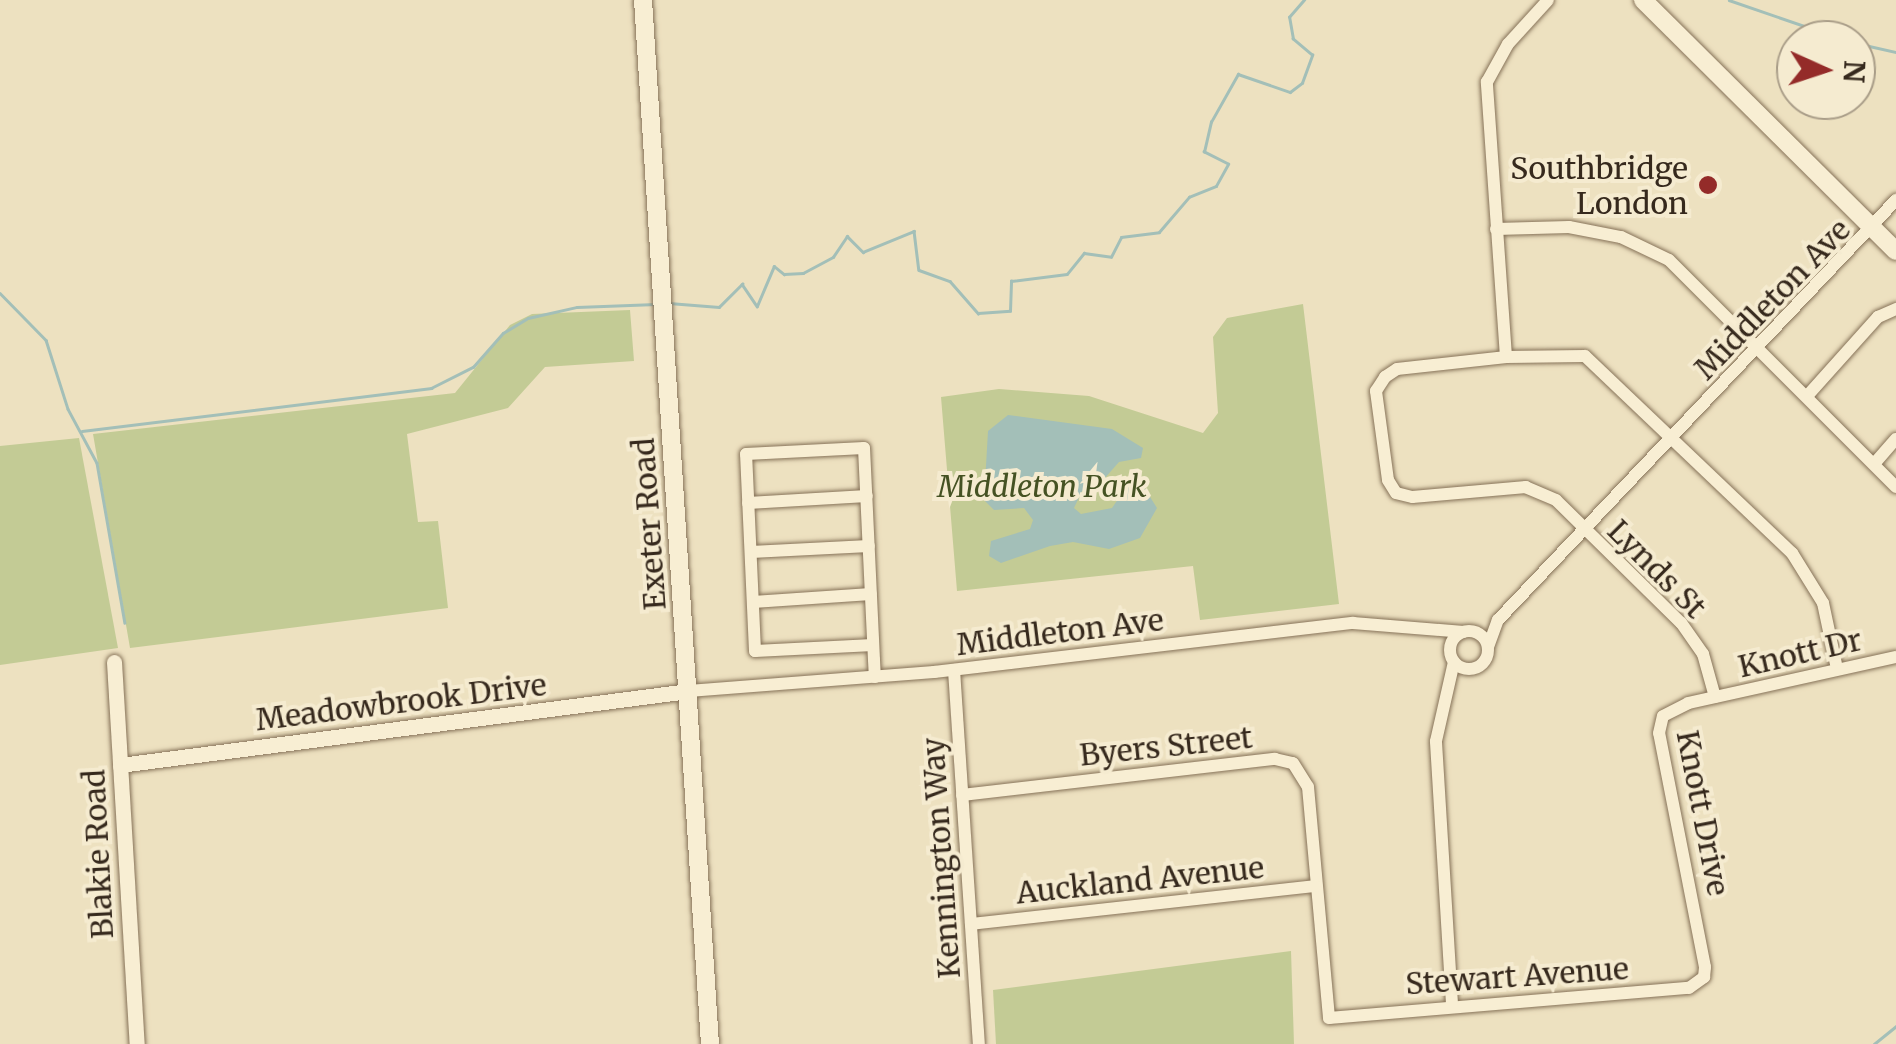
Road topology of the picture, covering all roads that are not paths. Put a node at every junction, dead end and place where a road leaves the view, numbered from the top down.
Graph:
1 (643, 0) edge
2 (1548, 0) edge
3 (1644, 0) edge
4 (1896, 200) edge
5 (1896, 219) edge
6 (1874, 229) junction
7 (1496, 230) junction
8 (1896, 250) edge
9 (1896, 309) edge
10 (1760, 345) junction
11 (1506, 356) junction
12 (1808, 396) junction
13 (1676, 438) junction
14 (1896, 439) edge
15 (1874, 464) junction
16 (1896, 487) edge
17 (866, 496) junction
18 (748, 504) junction
19 (1585, 532) junction
20 (869, 546) junction
21 (751, 552) junction
22 (871, 594) junction
23 (753, 602) junction
24 (1498, 620) junction
25 (1438, 632) junction
26 (1467, 632) junction
27 (874, 645) junction
28 (1488, 646) junction
29 (1452, 656) junction
30 (1896, 657) edge
31 (114, 662) dead end
32 (954, 670) junction
33 (1470, 670) junction
34 (1837, 670) junction
35 (875, 677) junction
36 (1450, 690) junction
37 (688, 691) junction
38 (1715, 697) junction
39 (120, 765) junction
40 (962, 794) junction
41 (1315, 886) junction
42 (971, 924) junction
43 (1704, 977) joint
44 (1452, 1004) junction
45 (1329, 1018) joint
46 (137, 1044) edge
47 (710, 1044) edge
48 (979, 1044) edge

1 - 37 main road, Exeter Road
2 - 7 street
3 - 6 main road
4 - 6 street
5 - 6 street
6 - 8 main road
6 - 10 street, Middleton Ave
7 - 10 street
7 - 11 street
9 - 12 street
10 - 12 street
10 - 13 street, Middleton Ave
11 - 13 street, Lynds St
11 - 19 street, Lynds St
12 - 15 street
13 - 19 street, Middleton Ave
13 - 34 street, Lynds St
14 - 15 street
15 - 16 street
17 - 18 street
17 - 18 street
17 - 20 street
18 - 21 street
19 - 24 street, Middleton Ave
19 - 38 street, Lynds St
20 - 21 street
20 - 22 street
21 - 23 street
22 - 23 street
22 - 27 street
23 - 27 street
24 - 26 street
24 - 28 street
25 - 26 street, Middleton Ave
25 - 29 street
25 - 32 street, Middleton Ave
26 - 28 street
26 - 29 street
27 - 35 street
28 - 33 street
29 - 33 street
29 - 36 street
30 - 34 street, Knott Dr
31 - 39 street, Blakie Road
32 - 35 street, Middleton Ave
32 - 40 street, Kennington Way
33 - 36 street
34 - 38 street, Knott Dr
35 - 37 street, Middleton Ave
36 - 44 street
37 - 39 street, Meadowbrook Drive
37 - 47 main road, Exeter Road
38 - 43 street, Knott Drive
39 - 46 street, Blakie Road
40 - 41 street, Byers Street
40 - 42 street, Kennington Way
41 - 42 street, Auckland Avenue
41 - 45 street, Byers Street
42 - 48 street, Kennington Way
43 - 44 street, Stewart Avenue
44 - 45 street, Stewart Avenue

